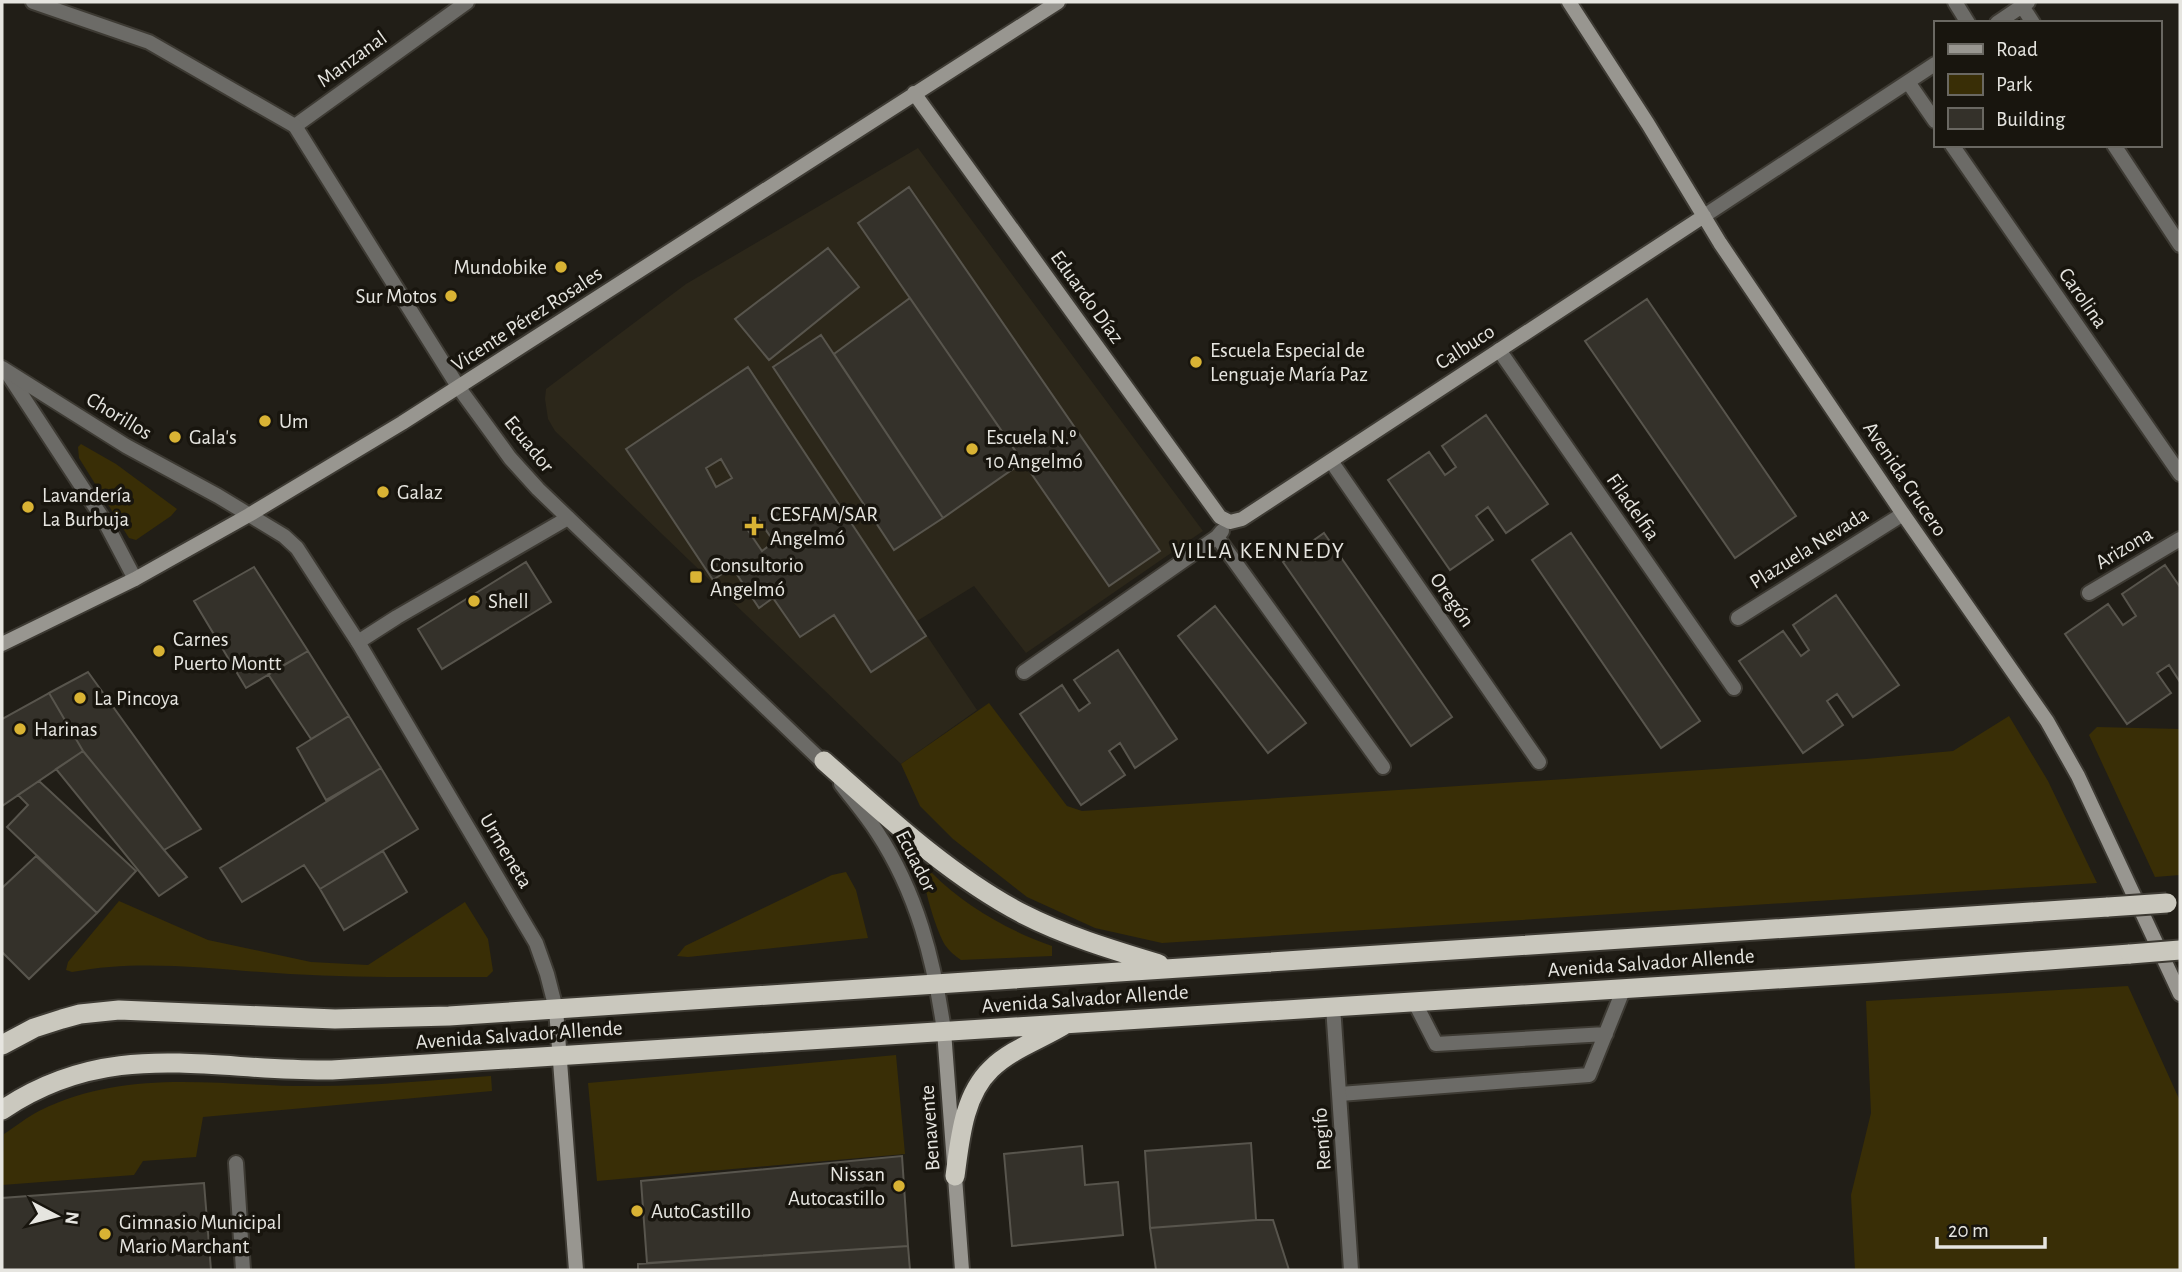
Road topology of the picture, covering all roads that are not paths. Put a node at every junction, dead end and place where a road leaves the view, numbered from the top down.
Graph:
1 (33, 2) edge
2 (467, 2) edge
3 (1058, 2) edge
4 (1569, 2) edge
5 (1955, 2) edge
6 (2025, 4) edge
7 (1967, 21) edge
8 (2000, 21) edge
9 (2032, 21) edge
10 (1934, 65) edge
11 (1908, 82) junction
12 (914, 93) junction
13 (1934, 120) edge
14 (295, 126) junction
15 (1953, 147) edge
16 (2115, 147) edge
17 (1704, 216) junction
18 (2180, 245) edge
19 (1499, 350) junction
20 (4, 369) edge
21 (459, 388) junction
22 (1331, 461) junction
23 (2180, 474) edge
24 (1903, 514) junction
25 (249, 515) junction
26 (568, 518) junction
27 (1230, 522) junction
28 (1217, 537) junction
29 (2180, 539) edge
30 (135, 579) junction
31 (2089, 593) dead end
32 (1738, 618) dead end
33 (358, 642) junction
34 (2, 644) edge
35 (1024, 671) dead end
36 (1734, 688) dead end
37 (824, 761) junction
38 (1539, 762) dead end
39 (1383, 767) dead end
40 (2174, 902) edge
41 (2180, 950) edge
42 (1170, 968) junction
43 (937, 984) junction
44 (1624, 988) junction
45 (2180, 994) edge
46 (1414, 1001) junction
47 (1333, 1006) junction
48 (556, 1009) junction
49 (1067, 1023) junction
50 (944, 1031) junction
51 (1606, 1034) junction
52 (2, 1045) edge
53 (559, 1055) junction
54 (1340, 1094) junction
55 (2, 1110) edge
56 (236, 1163) dead end
57 (955, 1176) junction
58 (243, 1270) edge
59 (576, 1270) edge
60 (962, 1270) edge
61 (1351, 1270) edge

1 - 14 street, Ecuador
2 - 14 street, Manzanal
3 - 12 main road, Vicente Pérez Rosales
4 - 17 main road, Avenida Crucero
5 - 7 street
6 - 8 street
6 - 9 street
10 - 11 street, Calbuco
11 - 13 street
11 - 17 street, Calbuco
12 - 21 main road, Vicente Pérez Rosales
12 - 27 main road, Eduardo Díaz
14 - 21 street, Ecuador
15 - 23 street, Carolina
16 - 18 street
17 - 19 main road, Calbuco
17 - 24 main road, Avenida Crucero
19 - 22 main road, Calbuco
19 - 36 street, Filadelfia
20 - 25 street, Chorillos
20 - 30 street, Chorillos
21 - 25 main road, Vicente Pérez Rosales
21 - 26 street, Ecuador
22 - 27 main road, Calbuco
22 - 38 street, Oregón
24 - 32 street, Plazuela Nevada
24 - 45 main road, Avenida Crucero
25 - 30 main road, Vicente Pérez Rosales
25 - 33 street, Urmeneta
26 - 33 street
26 - 37 street, Ecuador
27 - 28 street, Calbuco
28 - 35 street, Calbuco
28 - 39 street
29 - 31 street, Arizona
30 - 34 main road, Vicente Pérez Rosales
33 - 48 street, Urmeneta
37 - 42 highway
37 - 43 street, Ecuador
40 - 42 highway, Avenida Salvador Allende, bridge
41 - 44 highway, Avenida Salvador Allende, bridge
42 - 43 highway, Avenida Salvador Allende
43 - 48 highway, Avenida Salvador Allende
43 - 50 street, Benavente
44 - 46 highway, Avenida Salvador Allende
44 - 51 street
46 - 47 highway, Avenida Salvador Allende
46 - 51 street
47 - 49 highway, Avenida Salvador Allende
47 - 54 street, Rengifo
48 - 52 highway, Avenida Salvador Allende
48 - 53 main road, Urmeneta
49 - 50 highway, Avenida Salvador Allende
49 - 57 highway
50 - 53 highway, Avenida Salvador Allende
50 - 57 main road, Benavente
51 - 54 street
53 - 55 highway, Avenida Salvador Allende
53 - 59 main road, Urmeneta
54 - 61 street, Rengifo
56 - 58 street
57 - 60 main road, Benavente

